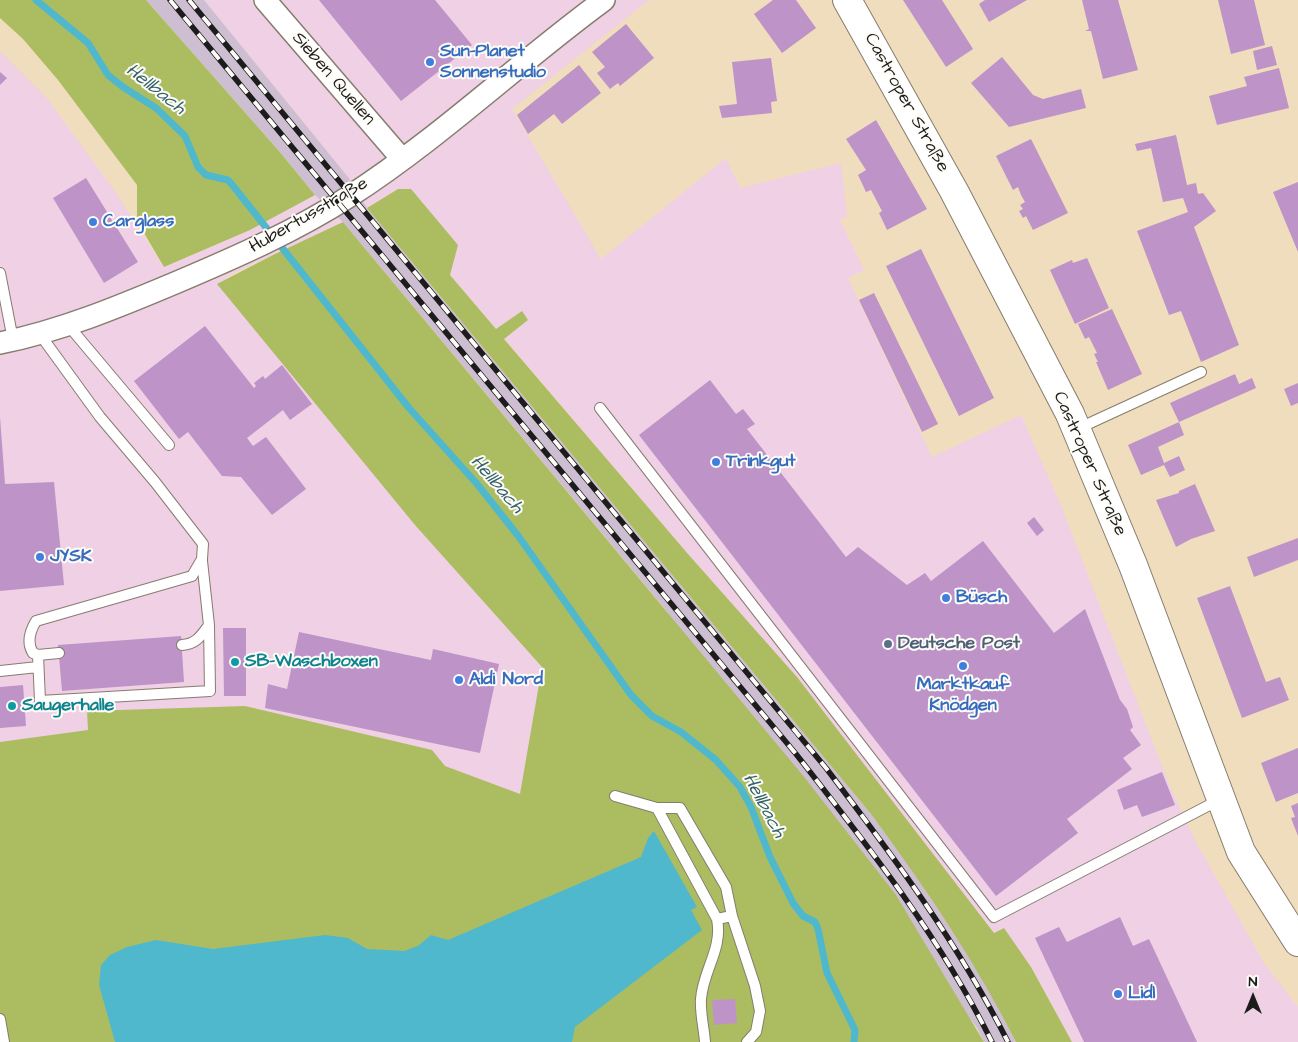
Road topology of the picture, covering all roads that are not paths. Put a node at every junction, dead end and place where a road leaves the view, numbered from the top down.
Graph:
1 (265, 0) edge
2 (604, 0) edge
3 (847, 0) edge
4 (402, 159) junction
5 (0, 273) edge
6 (68, 325) junction
7 (40, 333) junction
8 (7, 342) edge
9 (1201, 372) dead end
10 (600, 408) dead end
11 (1077, 430) junction
12 (169, 445) dead end
13 (202, 559) junction
14 (209, 625) junction
15 (182, 645) dead end
16 (59, 653) dead end
17 (38, 655) junction
18 (38, 667) junction
19 (0, 671) edge
20 (615, 796) dead end
21 (1221, 799) junction
22 (657, 808) junction
23 (732, 916) junction
24 (717, 919) junction
25 (1298, 942) edge
26 (0, 1020) edge
27 (4, 1042) edge
28 (705, 1042) edge
29 (747, 1042) edge

1 - 4 street, Sieben Quellen
2 - 4 street, Hubertusstraße
3 - 11 main road, Castroper Straße
4 - 6 street, Hubertusstraße
5 - 8 lane
6 - 7 street, Hubertusstraße
6 - 12 lane
7 - 8 street, Hubertusstraße
7 - 13 lane
9 - 11 lane
10 - 21 lane
11 - 21 main road, Castroper Straße
13 - 14 lane
13 - 17 lane
14 - 15 lane
14 - 18 lane
16 - 17 lane
17 - 18 lane
18 - 19 lane
20 - 22 lane
21 - 25 main road, Castroper Straße
22 - 23 lane
22 - 24 lane
23 - 24 lane
23 - 29 lane
24 - 28 lane
26 - 27 lane

